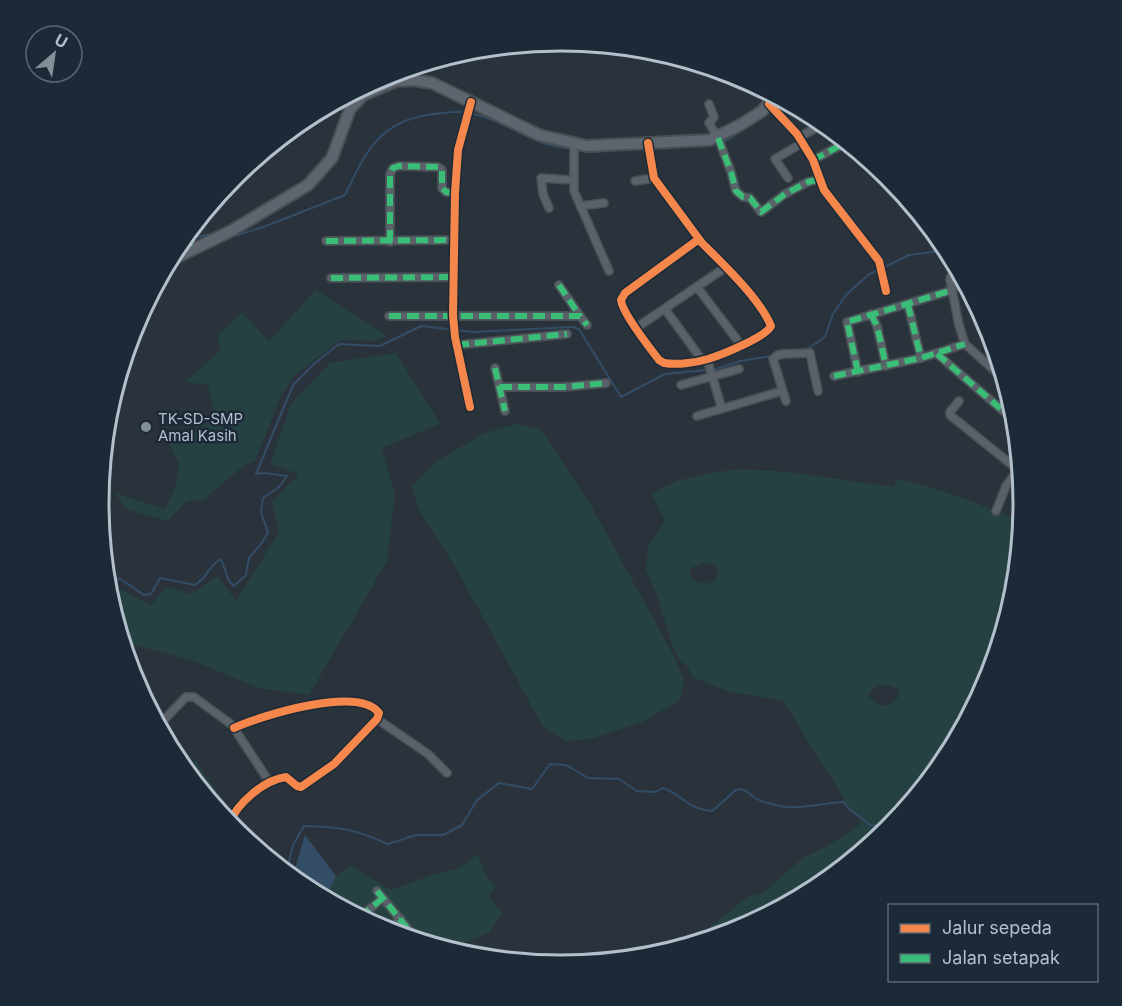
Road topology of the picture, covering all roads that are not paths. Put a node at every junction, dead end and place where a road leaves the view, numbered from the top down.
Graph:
1 (404, 79) edge
2 (359, 99) edge
3 (770, 103) edge
4 (710, 104) dead end
5 (470, 105) junction
6 (773, 105) edge
7 (816, 130) edge
8 (801, 140) junction
9 (719, 142) junction
10 (649, 146) junction
11 (839, 146) edge
12 (574, 149) junction
13 (813, 160) junction
14 (654, 178) junction
15 (788, 178) dead end
16 (820, 179) junction
17 (573, 180) junction
18 (635, 181) dead end
19 (455, 193) junction
20 (604, 203) dead end
21 (580, 206) junction
22 (549, 208) dead end
23 (699, 239) junction
24 (194, 240) edge
25 (453, 240) junction
26 (326, 242) dead end
27 (390, 242) junction
28 (726, 267) junction
29 (609, 271) dead end
30 (951, 276) edge
31 (331, 278) dead end
32 (453, 278) junction
33 (559, 285) dead end
34 (697, 287) junction
35 (953, 290) junction
36 (886, 291) dead end
37 (908, 305) junction
38 (665, 309) junction
39 (871, 314) junction
40 (389, 316) dead end
41 (580, 316) junction
42 (453, 319) junction
43 (587, 325) dead end
44 (636, 328) junction
45 (567, 334) dead end
46 (456, 341) junction
47 (965, 344) junction
48 (741, 345) junction
49 (938, 354) junction
50 (921, 358) junction
51 (991, 364) edge
52 (708, 366) junction
53 (886, 366) junction
54 (495, 368) dead end
55 (739, 369) dead end
56 (858, 372) junction
57 (834, 376) dead end
58 (606, 383) dead end
59 (681, 385) dead end
60 (500, 387) junction
61 (783, 391) junction
62 (818, 391) dead end
63 (786, 401) dead end
64 (959, 401) dead end
65 (470, 407) dead end
66 (722, 408) junction
67 (1003, 410) edge
68 (505, 411) dead end
69 (697, 416) dead end
70 (1011, 462) edge
71 (1012, 477) edge
72 (996, 511) dead end
73 (165, 719) edge
74 (377, 719) junction
75 (234, 728) junction
76 (447, 772) dead end
77 (270, 783) junction
78 (234, 815) edge
79 (377, 891) dead end
80 (383, 898) junction
81 (367, 911) edge
82 (401, 919) junction
83 (395, 924) edge
84 (408, 928) edge

1 - 5 main road
2 - 24 main road
3 - 9 main road
4 - 9 street
5 - 12 main road
5 - 19 street
6 - 8 street
7 - 8 street
8 - 13 street
8 - 15 street
9 - 10 main road
9 - 16 street
10 - 12 main road
10 - 14 street
11 - 13 street
12 - 17 street
13 - 16 street
14 - 18 street
14 - 23 street
16 - 36 street
17 - 21 street
17 - 22 street
19 - 25 street
19 - 27 street
20 - 21 street
21 - 29 street
23 - 28 street
23 - 44 street
25 - 27 street
25 - 32 street
26 - 27 street
28 - 34 street
28 - 48 street
30 - 35 street
31 - 32 street
32 - 42 street
33 - 41 street
34 - 38 street
34 - 48 street
35 - 37 street
35 - 47 street
37 - 39 street
37 - 50 street
38 - 44 street
38 - 52 street
39 - 53 street
39 - 56 street
40 - 42 street
41 - 42 street
41 - 43 street
42 - 46 street
44 - 52 street
45 - 46 street
46 - 65 street
47 - 49 street
47 - 51 street
48 - 52 street
49 - 50 street
49 - 67 street
50 - 53 street
52 - 55 street
52 - 59 street
52 - 66 street
53 - 56 street
54 - 60 street
56 - 57 street
58 - 60 street
60 - 68 street
61 - 62 street
61 - 63 street
61 - 66 street
64 - 70 street
66 - 69 street
71 - 72 street
73 - 75 street
74 - 75 street
74 - 76 street
74 - 77 street
75 - 77 street
77 - 78 street
79 - 80 street
80 - 81 street
80 - 82 street
82 - 83 street
82 - 84 street

